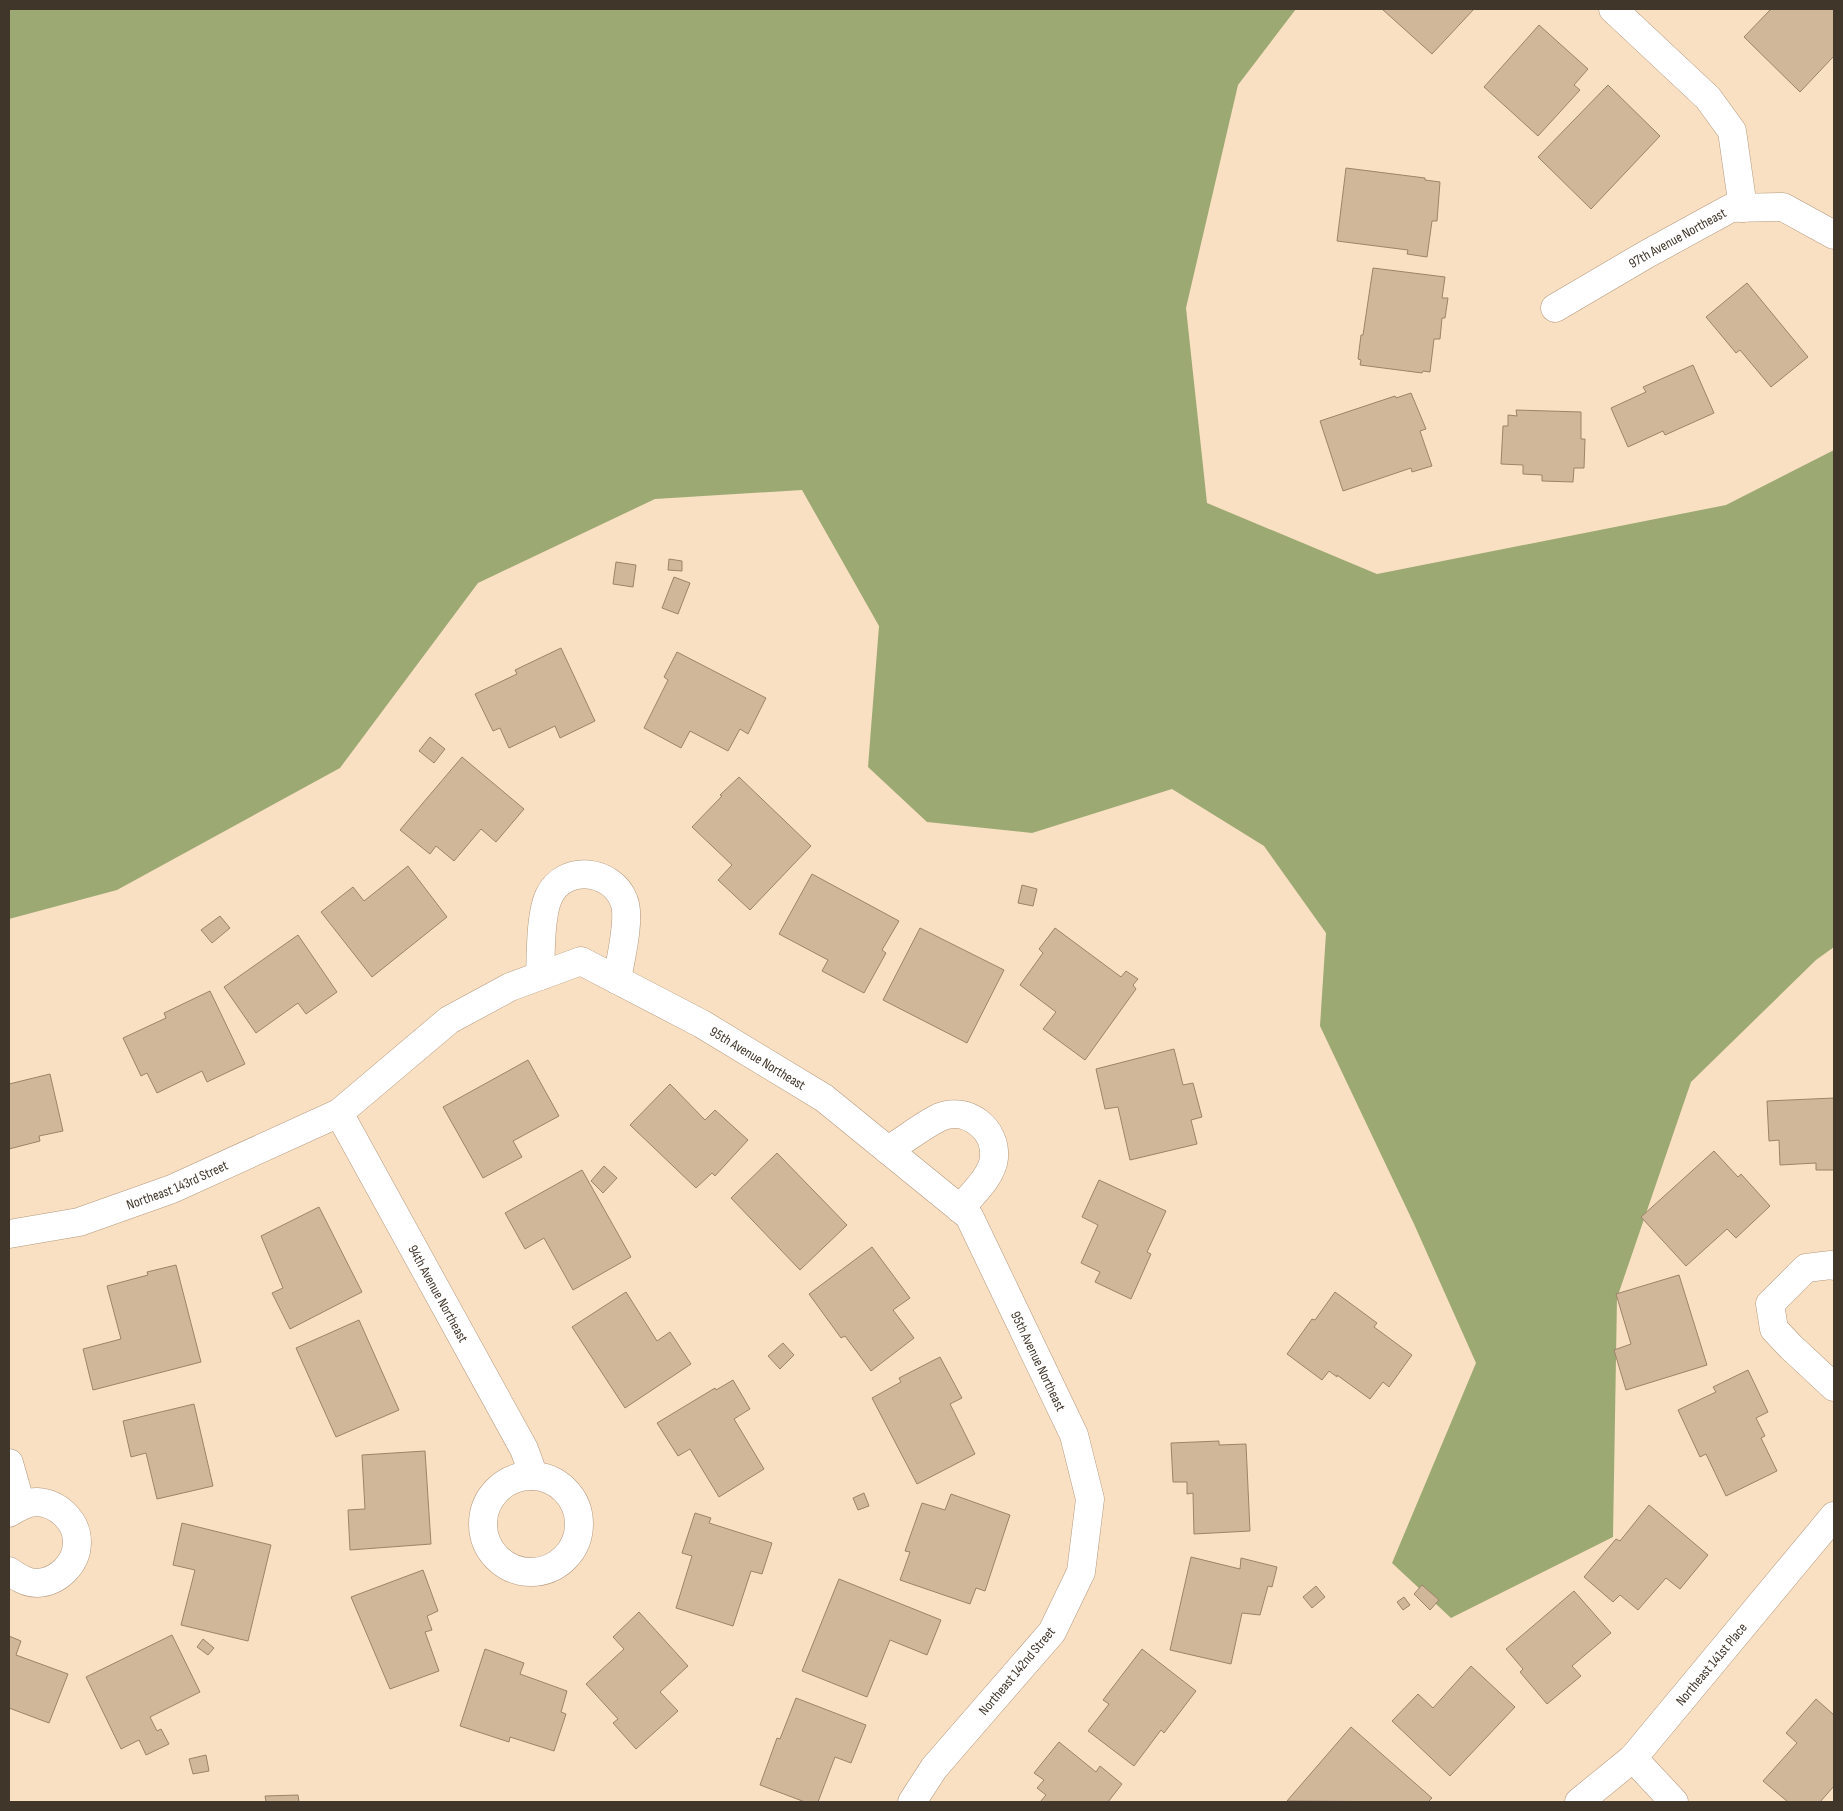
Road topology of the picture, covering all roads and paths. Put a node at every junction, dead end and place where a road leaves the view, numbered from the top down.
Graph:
1 (1613, 9) edge
2 (1743, 208) junction
3 (1834, 235) edge
4 (1555, 308) dead end
5 (540, 976) junction
6 (618, 980) junction
7 (339, 1113) junction
8 (888, 1150) junction
9 (960, 1209) junction
10 (9, 1234) edge
11 (1834, 1266) edge
12 (1834, 1387) edge
13 (1074, 1435) joint
14 (9, 1462) edge
15 (534, 1476) dead end
16 (15, 1509) edge
17 (1834, 1516) edge
18 (9, 1572) edge
19 (1633, 1758) junction
20 (912, 1802) edge
21 (1579, 1802) edge
22 (1674, 1802) edge

1 - 2 street
2 - 3 street, 97th Avenue Northeast
2 - 4 street, 97th Avenue Northeast
5 - 6 street, 95th Avenue Northeast
5 - 6 street
5 - 7 street, 95th Avenue Northeast
6 - 8 street, 95th Avenue Northeast
7 - 10 street, Northeast 143rd Street
7 - 15 street, 94th Avenue Northeast
8 - 9 street, 95th Avenue Northeast
8 - 9 street
9 - 13 street, 95th Avenue Northeast
11 - 12 street
13 - 20 street, Northeast 142nd Street
14 - 16 street
16 - 18 street
17 - 19 street, Northeast 141st Place
19 - 21 street, Northeast 141st Place
19 - 22 street

